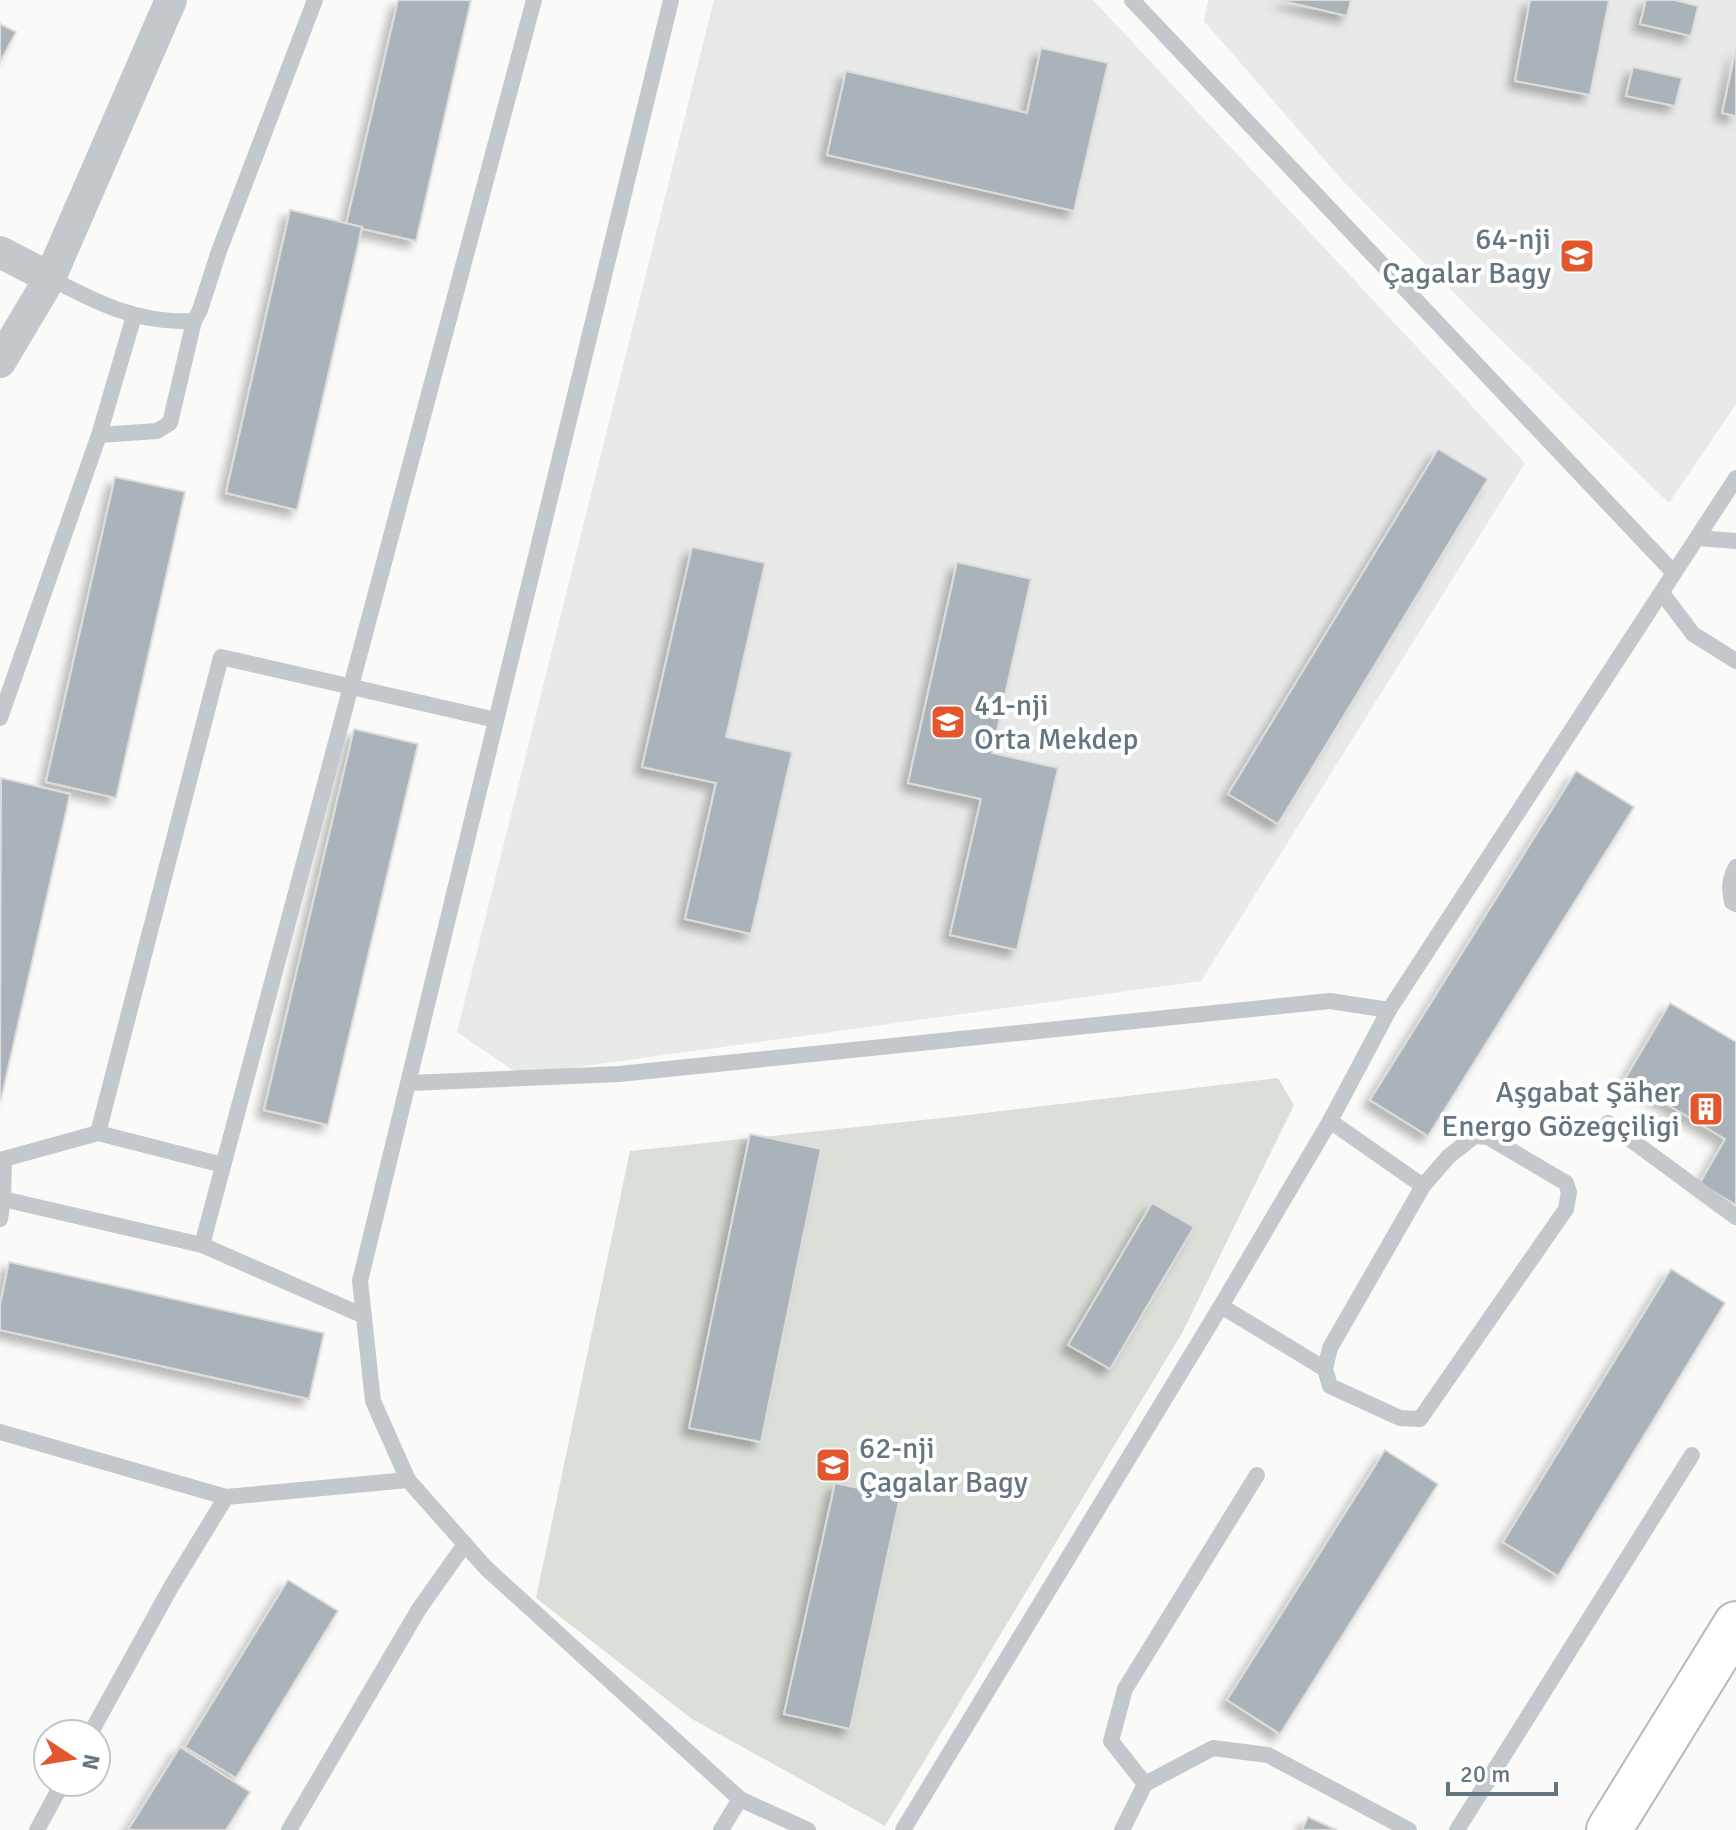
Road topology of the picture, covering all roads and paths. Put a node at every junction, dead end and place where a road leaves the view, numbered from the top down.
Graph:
1 (171, 0) edge
2 (315, 0) edge
3 (534, 0) edge
4 (671, 0) edge
5 (1132, 0) edge
6 (0, 252) edge
7 (50, 278) junction
8 (134, 316) junction
9 (194, 321) junction
10 (0, 362) edge
11 (99, 435) junction
12 (1736, 478) edge
13 (1698, 538) junction
14 (1736, 541) edge
15 (1674, 573) junction
16 (1662, 593) junction
17 (1736, 661) edge
18 (350, 688) junction
19 (0, 718) edge
20 (496, 720) junction
21 (1736, 867) edge
22 (1736, 904) edge
23 (1389, 1010) junction
24 (409, 1083) junction
25 (1330, 1121) junction
26 (1608, 1123) dead end
27 (98, 1133) junction
28 (2, 1160) edge
29 (223, 1165) junction
30 (1423, 1186) junction
31 (3, 1199) junction
32 (1736, 1217) edge
33 (0, 1219) edge
34 (202, 1245) junction
35 (1221, 1306) junction
36 (364, 1316) junction
37 (1325, 1369) junction
38 (0, 1432) edge
39 (1692, 1455) dead end
40 (1257, 1475) dead end
41 (408, 1480) junction
42 (226, 1497) junction
43 (465, 1544) junction
44 (1736, 1624) edge
45 (1736, 1670) edge
46 (99, 1718) edge
47 (1145, 1784) junction
48 (54, 1798) edge
49 (740, 1799) junction
50 (37, 1830) edge
51 (289, 1830) edge
52 (721, 1830) edge
53 (808, 1830) edge
54 (903, 1830) edge
55 (1122, 1830) edge
56 (1409, 1830) edge
57 (1457, 1830) edge
58 (1609, 1830) edge
59 (1638, 1830) edge

1 - 7 street
2 - 9 lane
3 - 18 lane
4 - 20 lane
5 - 15 lane
6 - 7 street
7 - 8 lane
7 - 10 street
8 - 9 lane
8 - 11 lane
9 - 11 lane
11 - 19 lane
12 - 13 lane
13 - 14 lane
13 - 15 lane
15 - 16 lane
16 - 17 lane
16 - 23 lane
18 - 20 lane
18 - 27 lane
18 - 29 lane
20 - 24 lane
21 - 22 lane
23 - 24 lane
23 - 25 lane
24 - 36 lane
25 - 30 lane
25 - 35 lane
26 - 32 lane
27 - 28 lane
27 - 29 lane
28 - 31 lane
29 - 34 lane
30 - 37 lane
30 - 37 lane
31 - 33 lane
31 - 34 lane
34 - 36 lane
35 - 37 lane
35 - 54 lane
36 - 41 lane
38 - 42 lane
39 - 57 lane
40 - 47 lane
41 - 42 lane
41 - 43 lane
42 - 46 lane
43 - 49 lane
43 - 51 lane
44 - 58 main road
45 - 59 main road
47 - 55 lane
47 - 56 lane
48 - 50 lane
49 - 52 lane
49 - 53 lane

